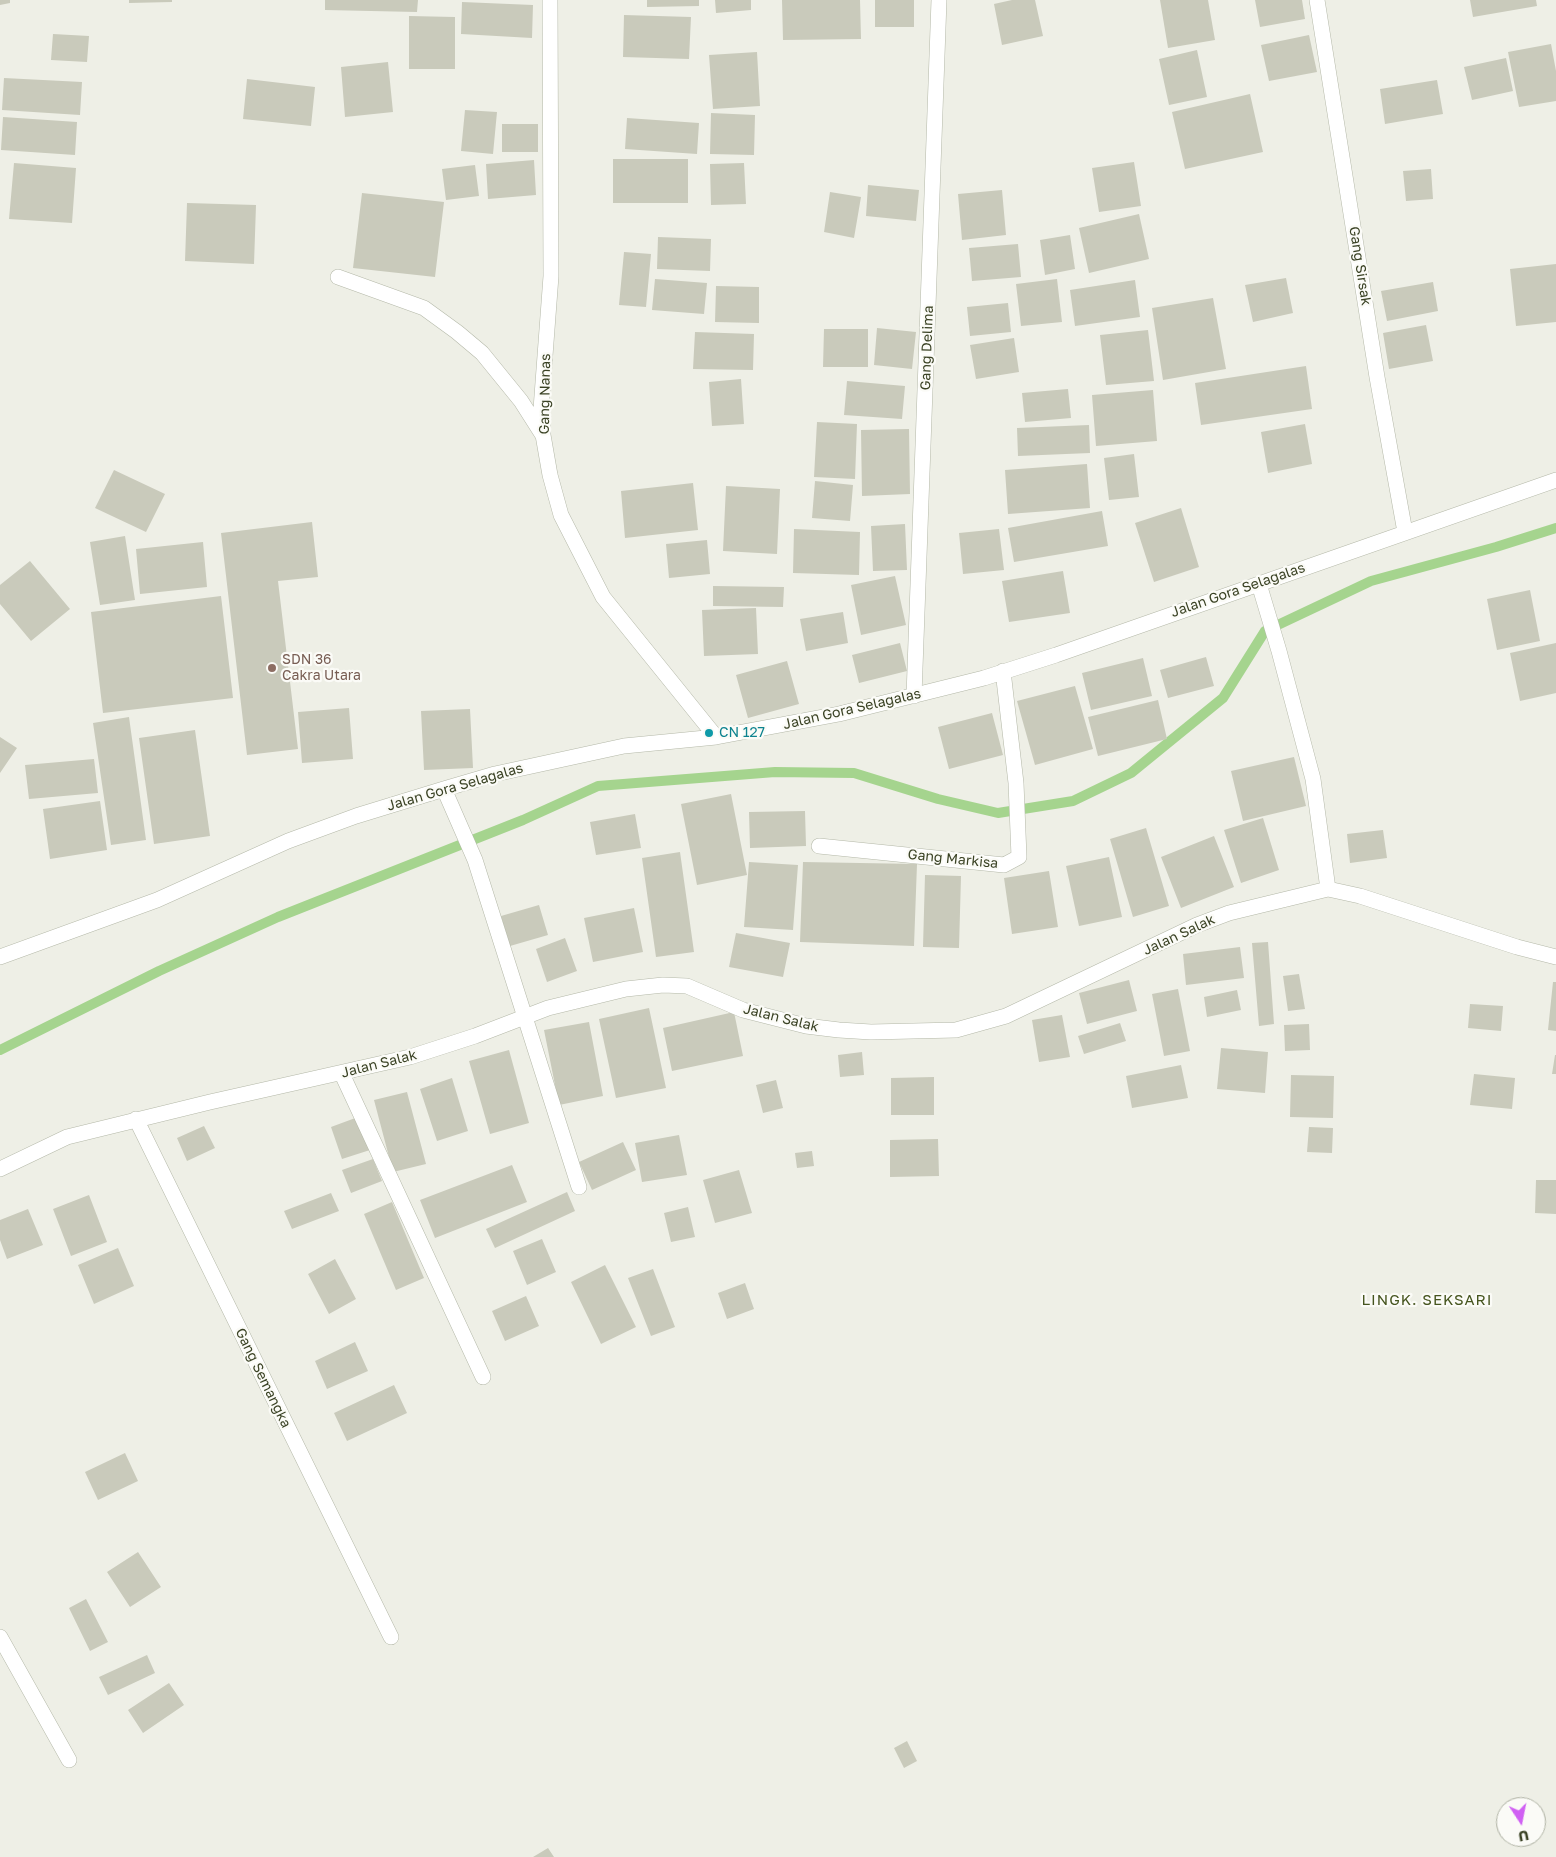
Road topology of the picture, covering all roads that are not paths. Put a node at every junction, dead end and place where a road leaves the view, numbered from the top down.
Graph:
1 (550, 0) edge
2 (939, 0) edge
3 (1317, 0) edge
4 (338, 277) dead end
5 (543, 435) junction
6 (1556, 480) edge
7 (1405, 532) junction
8 (1258, 584) junction
9 (1003, 671) junction
10 (914, 696) junction
11 (716, 737) junction
12 (444, 789) junction
13 (819, 846) dead end
14 (1328, 889) junction
15 (0, 957) edge
16 (1556, 957) edge
17 (524, 1016) junction
18 (342, 1074) junction
19 (136, 1119) junction
20 (0, 1169) edge
21 (579, 1188) dead end
22 (483, 1377) dead end
23 (0, 1637) edge
24 (391, 1637) dead end
25 (69, 1760) dead end

1 - 5 street, Gang Nanas
2 - 10 street, Gang Delima
3 - 7 street, Gang Sirsak
4 - 5 street
5 - 11 street, Gang Nanas
6 - 7 street, Jalan Gora Selagalas
7 - 8 street, Jalan Gora Selagalas
8 - 9 street, Jalan Gora Selagalas
8 - 14 street
9 - 10 street, Jalan Gora Selagalas
9 - 13 street, Gang Markisa
10 - 11 street, Jalan Gora Selagalas
11 - 12 street, Jalan Gora Selagalas
12 - 15 street, Jalan Gora Selagalas
12 - 17 street
14 - 16 street, Jalan Salak
14 - 17 street, Jalan Salak
17 - 18 street, Jalan Salak
17 - 21 street
18 - 19 street, Jalan Salak
18 - 22 street
19 - 20 street, Jalan Salak
19 - 24 street, Gang Semangka
23 - 25 street

